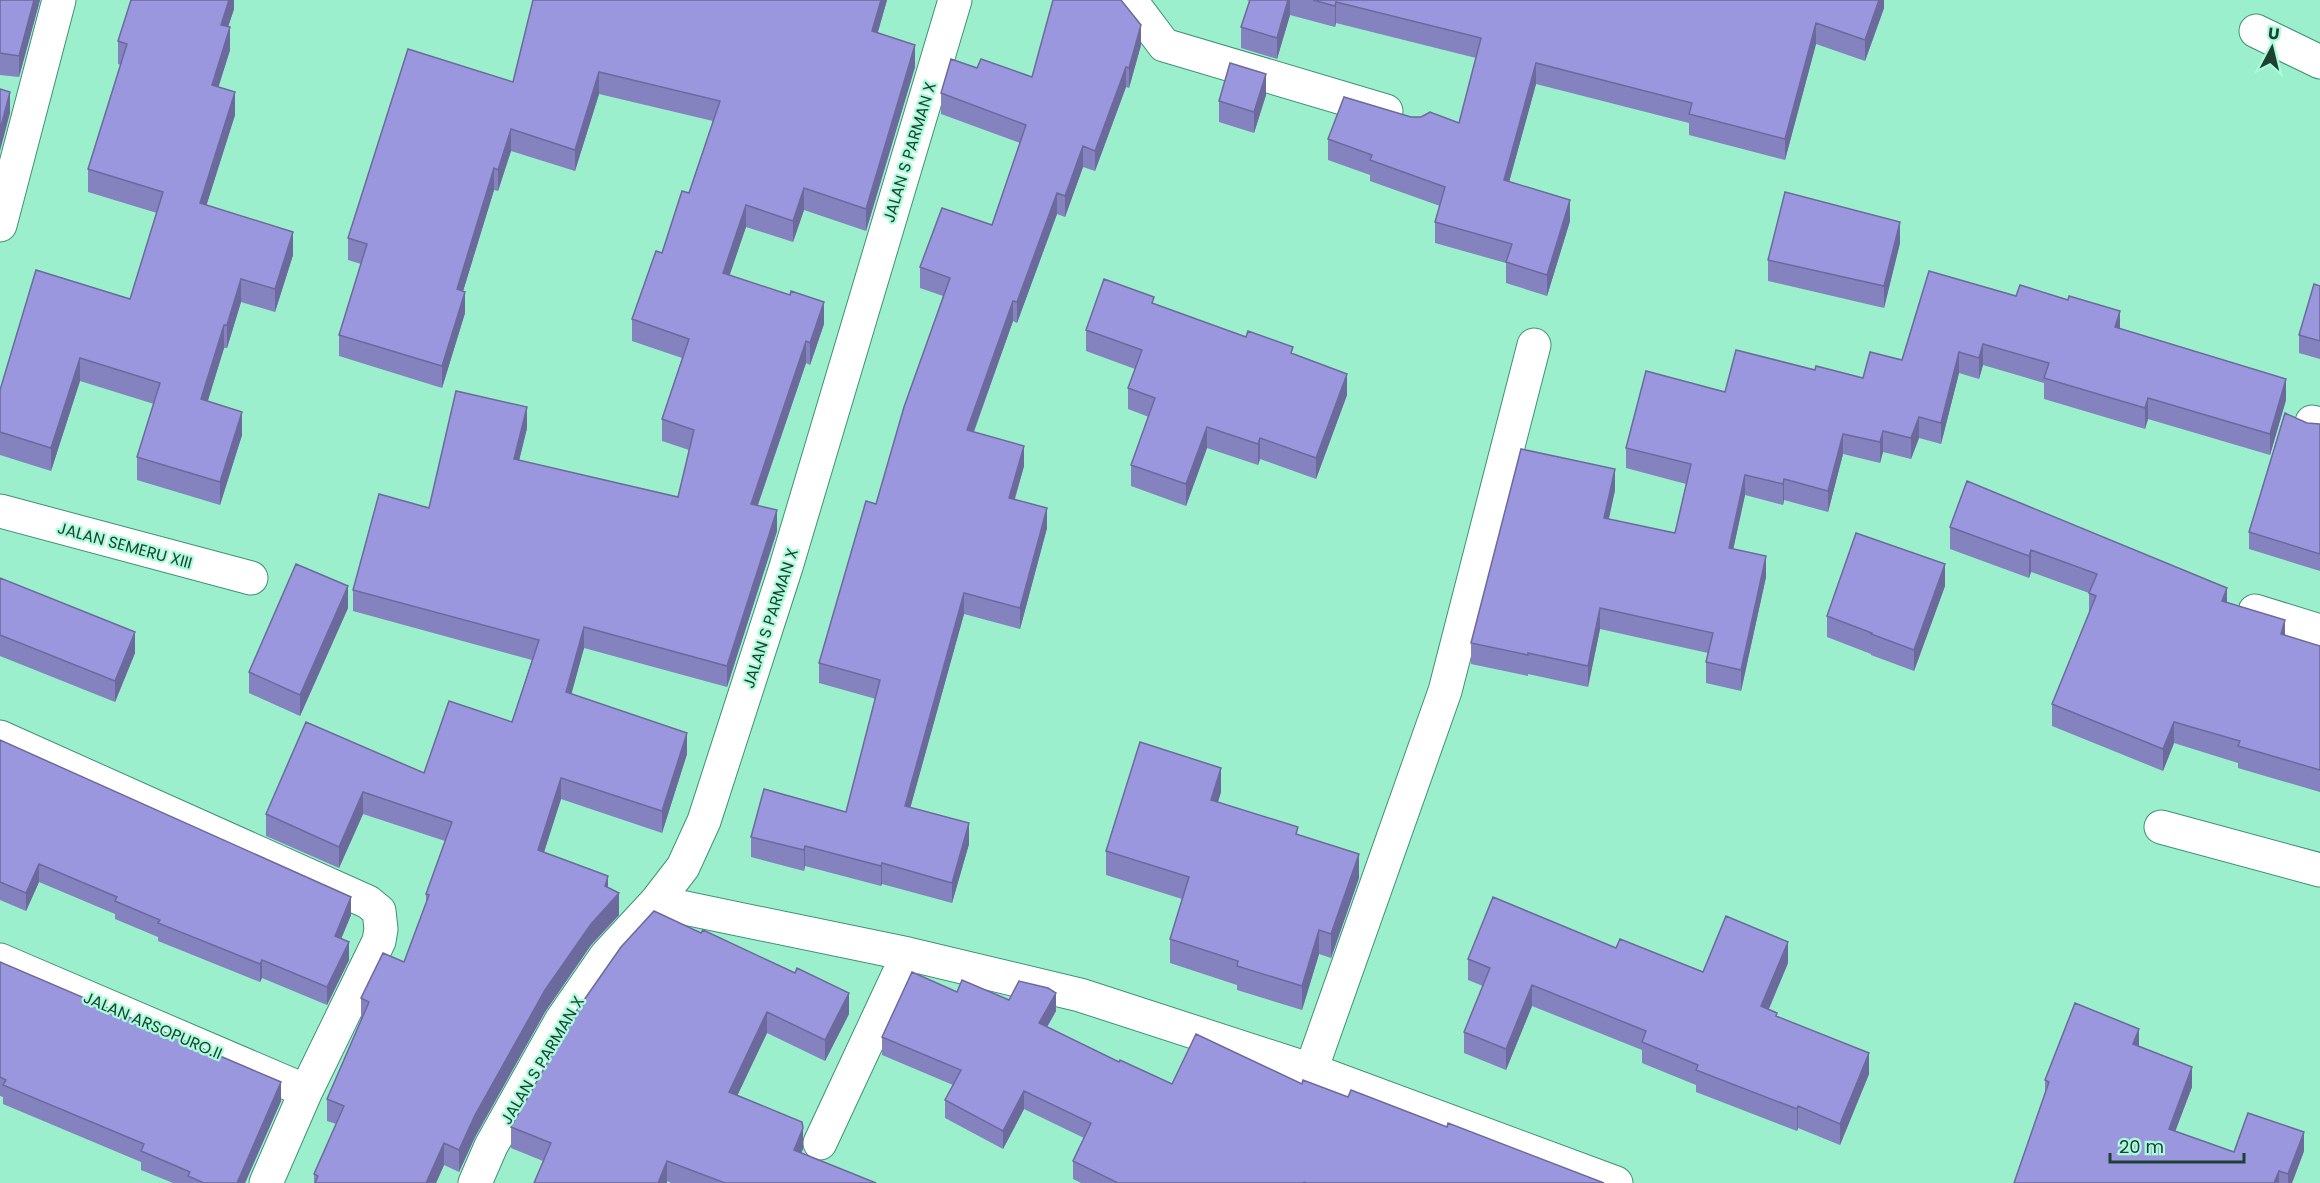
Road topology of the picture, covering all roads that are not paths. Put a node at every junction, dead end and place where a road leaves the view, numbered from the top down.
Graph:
1 (59, 0) edge
2 (955, 0) edge
3 (1118, 0) edge
4 (2256, 31) dead end
5 (2320, 62) edge
6 (0, 92) edge
7 (32, 99) junction
8 (1416, 120) edge
9 (0, 225) edge
10 (1534, 345) dead end
11 (0, 511) edge
12 (251, 578) dead end
13 (2255, 611) edge
14 (2320, 631) edge
15 (0, 737) edge
16 (2161, 826) dead end
17 (2320, 870) edge
18 (656, 902) junction
19 (908, 954) junction
20 (0, 960) edge
21 (1311, 1070) junction
22 (306, 1090) junction
23 (820, 1143) dead end
24 (266, 1183) edge
25 (475, 1183) edge
26 (1616, 1183) edge

1 - 7 street
2 - 18 street, JALAN S PARMAN X
3 - 8 street
4 - 5 street
6 - 7 street
7 - 9 street
10 - 21 street
11 - 12 street, JALAN SEMERU XIII
13 - 14 street
15 - 22 street
16 - 17 street
18 - 19 street
18 - 25 street, JALAN S PARMAN X
19 - 21 street
19 - 23 street
20 - 22 street, JALAN ARSOPURO.II
21 - 26 street
22 - 24 street

